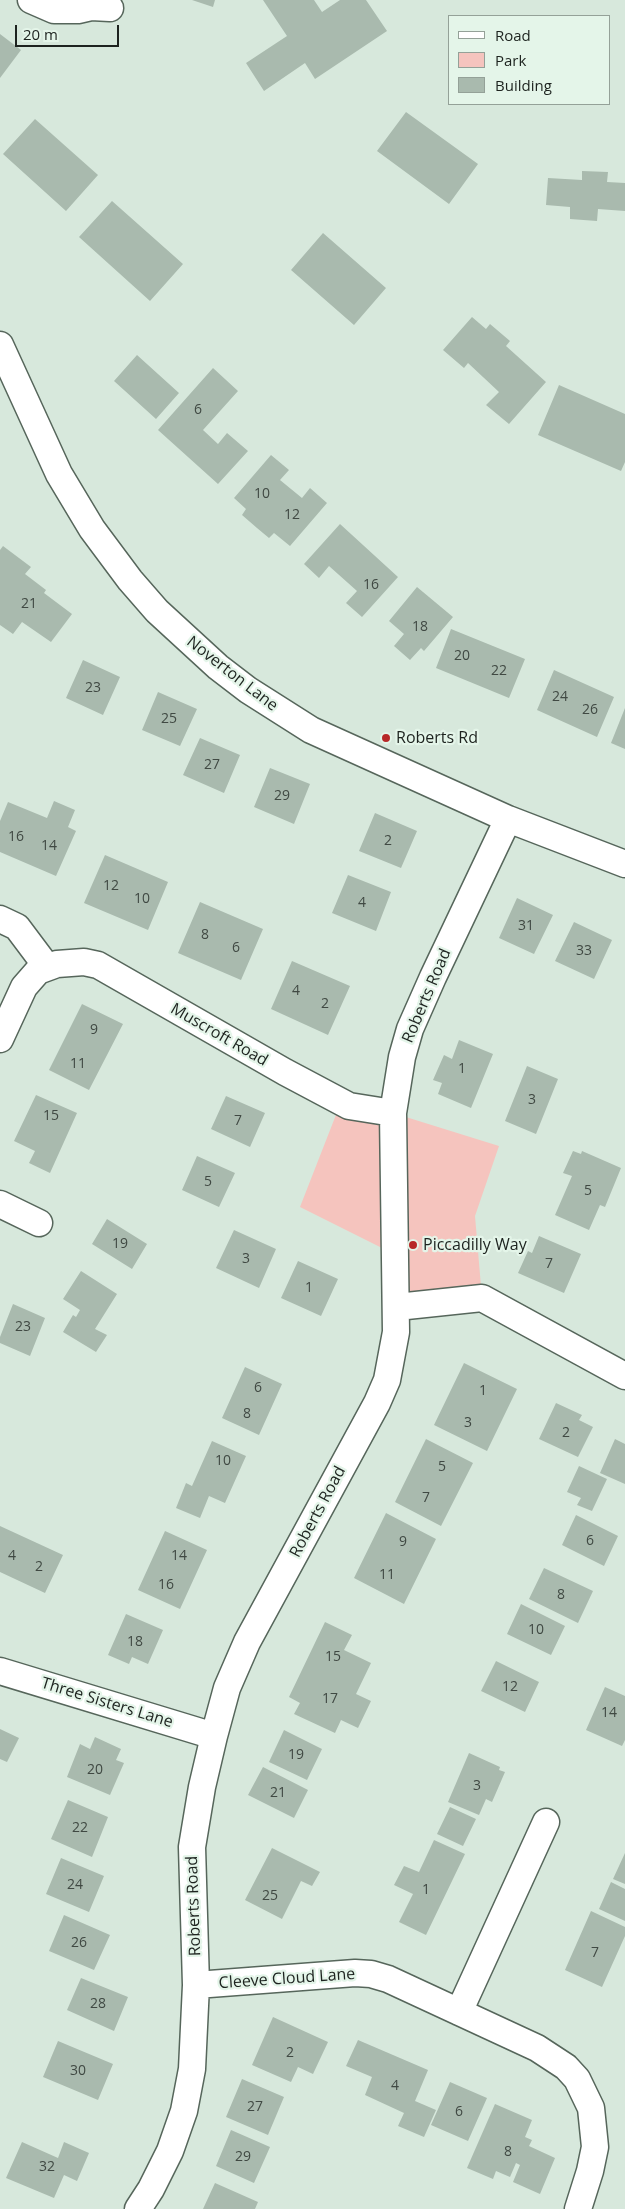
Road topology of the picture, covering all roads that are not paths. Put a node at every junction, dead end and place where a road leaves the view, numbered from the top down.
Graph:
1 (31, 0) edge
2 (110, 8) dead end
3 (0, 345) edge
4 (508, 819) junction
5 (625, 864) edge
6 (0, 920) edge
7 (47, 968) junction
8 (0, 1039) edge
9 (393, 1113) junction
10 (0, 1204) edge
11 (39, 1223) dead end
12 (397, 1307) junction
13 (625, 1376) edge
14 (0, 1671) edge
15 (214, 1736) junction
16 (546, 1822) dead end
17 (196, 1985) junction
18 (459, 2012) junction
19 (138, 2209) edge
20 (578, 2209) edge

1 - 2 street
3 - 4 street, Noverton Lane
4 - 5 street, Noverton Lane
4 - 9 street, Roberts Road
6 - 7 street
7 - 8 street, Muscroft Road
7 - 9 street, Muscroft Road
9 - 12 street, Roberts Road
10 - 11 street
12 - 13 street
12 - 15 street, Roberts Road
14 - 15 street, Three Sisters Lane
15 - 17 street, Roberts Road
16 - 18 street
17 - 18 street, Cleeve Cloud Lane
17 - 19 street, Roberts Road
18 - 20 street, Cleeve Cloud Lane

